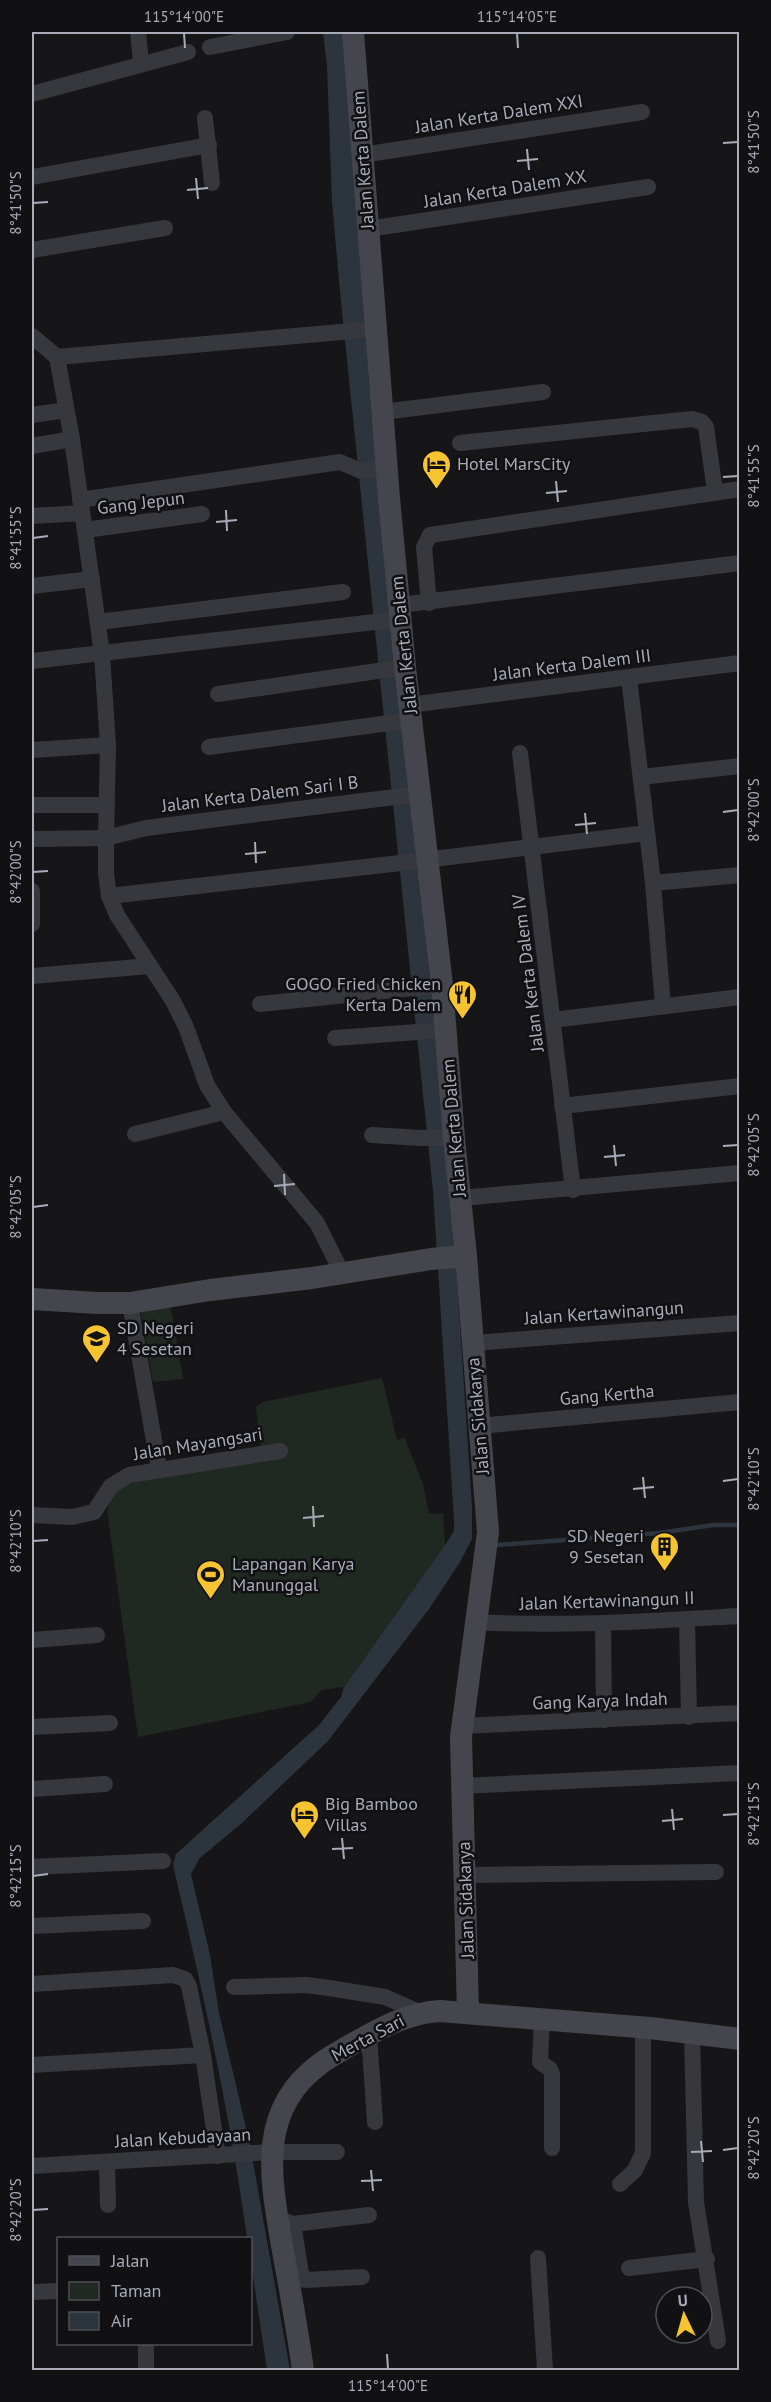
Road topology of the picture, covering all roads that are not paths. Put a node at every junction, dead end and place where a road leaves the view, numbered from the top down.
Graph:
1 (138, 32) edge
2 (287, 32) edge
3 (353, 32) edge
4 (210, 47) dead end
5 (188, 52) dead end
6 (141, 63) junction
7 (32, 94) edge
8 (642, 112) dead end
9 (205, 118) dead end
10 (208, 145) junction
11 (362, 155) junction
12 (32, 177) edge
13 (212, 183) dead end
14 (648, 187) dead end
15 (165, 228) dead end
16 (368, 229) junction
17 (32, 250) edge
18 (372, 330) junction
19 (32, 336) edge
20 (57, 357) junction
21 (543, 392) dead end
22 (66, 410) junction
23 (383, 412) junction
24 (32, 415) edge
25 (72, 439) junction
26 (460, 443) dead end
27 (32, 446) edge
28 (384, 470) junction
29 (740, 489) edge
30 (715, 491) junction
31 (83, 514) junction
32 (202, 514) dead end
33 (32, 516) edge
34 (740, 563) edge
35 (92, 579) junction
36 (32, 586) edge
37 (343, 592) dead end
38 (429, 603) junction
39 (399, 614) junction
40 (98, 622) junction
41 (102, 654) junction
42 (32, 661) edge
43 (740, 663) edge
44 (403, 668) junction
45 (629, 678) junction
46 (218, 694) dead end
47 (409, 715) junction
48 (108, 745) junction
49 (208, 747) dead end
50 (32, 750) edge
51 (520, 753) dead end
52 (740, 766) edge
53 (640, 777) junction
54 (417, 794) junction
55 (32, 805) edge
56 (107, 805) junction
57 (647, 833) junction
58 (105, 838) junction
59 (32, 839) edge
60 (528, 848) junction
61 (424, 859) junction
62 (740, 876) edge
63 (653, 883) junction
64 (32, 891) edge
65 (109, 896) junction
66 (32, 924) edge
67 (150, 966) junction
68 (32, 976) edge
69 (437, 985) junction
70 (740, 997) edge
71 (260, 1005) dead end
72 (663, 1006) junction
73 (554, 1020) junction
74 (443, 1030) junction
75 (335, 1038) dead end
76 (740, 1086) edge
77 (562, 1106) junction
78 (224, 1112) junction
79 (135, 1134) dead end
80 (372, 1135) dead end
81 (452, 1138) junction
82 (740, 1173) edge
83 (573, 1190) junction
84 (461, 1198) junction
85 (462, 1257) junction
86 (342, 1273) junction
87 (32, 1299) edge
88 (130, 1303) junction
89 (740, 1323) edge
90 (472, 1343) junction
91 (740, 1402) edge
92 (479, 1426) junction
93 (280, 1451) dead end
94 (159, 1469) junction
95 (32, 1515) edge
96 (740, 1616) edge
97 (687, 1619) junction
98 (475, 1622) junction
99 (603, 1623) junction
100 (97, 1635) dead end
101 (32, 1640) edge
102 (740, 1713) edge
103 (689, 1717) junction
104 (604, 1720) junction
105 (110, 1723) dead end
106 (461, 1726) junction
107 (32, 1727) edge
108 (740, 1773) edge
109 (105, 1784) dead end
110 (461, 1786) junction
111 (32, 1789) edge
112 (163, 1861) dead end
113 (32, 1867) edge
114 (716, 1872) dead end
115 (466, 1875) junction
116 (143, 1921) dead end
117 (32, 1926) edge
118 (32, 1984) edge
119 (234, 1986) dead end
120 (419, 2012) junction
121 (468, 2013) junction
122 (542, 2019) junction
123 (643, 2028) junction
124 (692, 2032) junction
125 (369, 2035) junction
126 (740, 2039) edge
127 (203, 2055) junction
128 (32, 2065) edge
129 (375, 2122) dead end
130 (552, 2148) dead end
131 (337, 2152) dead end
132 (263, 2153) junction
133 (222, 2156) junction
134 (107, 2162) junction
135 (32, 2166) edge
136 (620, 2184) dead end
137 (108, 2205) dead end
138 (369, 2215) dead end
139 (286, 2222) junction
140 (538, 2258) dead end
141 (707, 2259) junction
142 (629, 2268) dead end
143 (362, 2277) dead end
144 (57, 2291) edge
145 (32, 2292) edge
146 (718, 2341) dead end
147 (146, 2345) edge
148 (146, 2370) edge
149 (303, 2370) edge
150 (545, 2370) edge

1 - 6 street
2 - 4 street
3 - 11 street, Jalan Kerta Dalem
5 - 6 street
6 - 7 street
8 - 11 street, Jalan Kerta Dalem XXI
9 - 10 street
10 - 12 street
10 - 13 street
11 - 16 street, Jalan Kerta Dalem
14 - 16 street, Jalan Kerta Dalem XX
15 - 17 street
16 - 18 street, Jalan Kerta Dalem
18 - 20 street
18 - 23 street, Jalan Kerta Dalem
19 - 20 street
20 - 22 street
21 - 23 street
22 - 24 street
22 - 25 street
23 - 28 street, Jalan Kerta Dalem
25 - 27 street
25 - 31 street
26 - 30 street
28 - 31 street
28 - 39 street, Jalan Kerta Dalem
29 - 30 street
30 - 38 street
31 - 32 street, Gang Jepun
31 - 33 street
31 - 35 street
34 - 38 street
35 - 36 street
35 - 40 street
37 - 40 street
38 - 39 street
39 - 41 street
39 - 44 street, Jalan Kerta Dalem
40 - 41 street
41 - 42 street
41 - 48 street
43 - 45 street, Jalan Kerta Dalem III
44 - 46 street
44 - 47 street, Jalan Kerta Dalem
45 - 47 street, Jalan Kerta Dalem III
45 - 53 street
47 - 49 street, Jalan Kerta Dalem III
47 - 54 street, Jalan Kerta Dalem
48 - 50 street
48 - 56 street
51 - 60 street, Jalan Kerta Dalem IV
52 - 53 street
53 - 57 street
54 - 58 street, Jalan Kerta Dalem Sari I B
54 - 61 street, Jalan Kerta Dalem
55 - 56 street
56 - 58 street
57 - 60 street
57 - 63 street
58 - 59 street, Jalan Kerta Dalem Sari I B
58 - 65 street
60 - 61 street
60 - 73 street, Jalan Kerta Dalem IV
61 - 65 street
61 - 69 street, Jalan Kerta Dalem
62 - 63 street
63 - 72 street
64 - 66 street
65 - 67 street
67 - 68 street
67 - 78 street
69 - 71 street
69 - 74 street, Jalan Kerta Dalem
70 - 72 street
72 - 73 street
73 - 77 street, Jalan Kerta Dalem IV
74 - 75 street
74 - 81 street, Jalan Kerta Dalem
76 - 77 street
77 - 83 street, Jalan Kerta Dalem IV
78 - 79 street
78 - 86 street
80 - 81 street
81 - 84 street, Jalan Kerta Dalem
82 - 83 street
83 - 84 street
84 - 85 street, Jalan Kerta Dalem
85 - 86 street
85 - 90 street, Jalan Sidakarya
86 - 88 street
87 - 88 street
88 - 94 street
89 - 90 street, Jalan Kertawinangun
90 - 92 street, Jalan Sidakarya
91 - 92 street, Gang Kertha
92 - 98 street, Jalan Sidakarya
93 - 94 street, Jalan Mayangsari
94 - 95 street, Jalan Mayangsari
96 - 97 street, Jalan Kertawinangun II
97 - 99 street, Jalan Kertawinangun II
97 - 103 street
98 - 99 street, Jalan Kertawinangun II
98 - 106 street, Jalan Sidakarya
99 - 104 street
100 - 101 street
102 - 103 street, Gang Karya Indah
103 - 104 street, Gang Karya Indah
104 - 106 street, Gang Karya Indah
105 - 107 street
106 - 110 street, Jalan Sidakarya
108 - 110 street
109 - 111 street
110 - 115 street, Jalan Sidakarya
112 - 113 street
114 - 115 street
115 - 121 street, Jalan Sidakarya
116 - 117 street
118 - 127 street
119 - 120 street
120 - 121 street, Merta Sari
120 - 125 street, Merta Sari
121 - 122 street, Merta Sari
122 - 123 street, Merta Sari
122 - 130 street
123 - 124 street, Merta Sari
123 - 136 street
124 - 126 street, Merta Sari
124 - 141 street
125 - 129 street
125 - 132 street, Merta Sari
127 - 128 street
127 - 133 street
131 - 132 street, Jalan Kebudayaan
132 - 133 street, Jalan Kebudayaan
132 - 139 street, Merta Sari
133 - 134 street, Jalan Kebudayaan
134 - 135 street, Jalan Kebudayaan
134 - 137 street
138 - 139 street
139 - 143 street
139 - 149 street, Merta Sari
140 - 150 street
141 - 142 street
141 - 146 street
144 - 145 street
147 - 148 street

